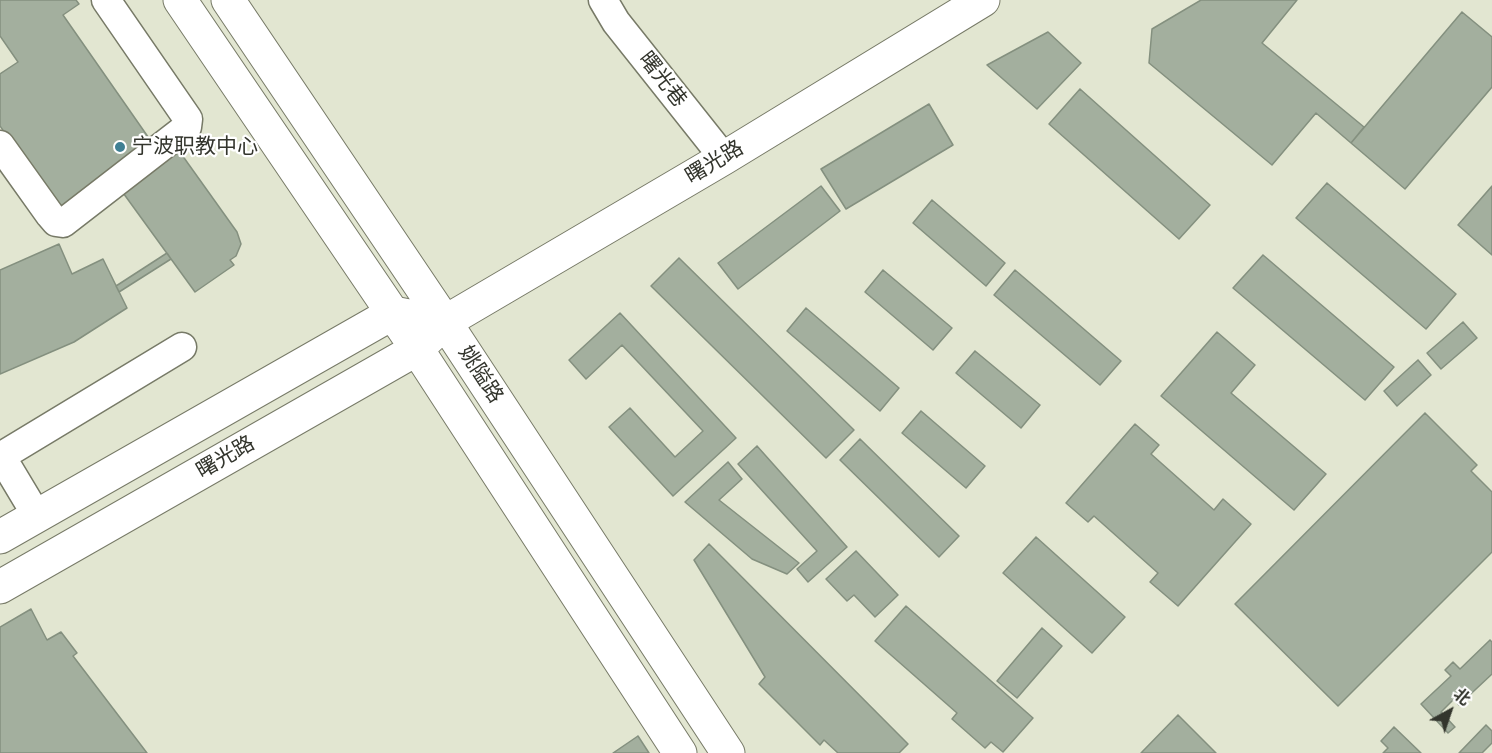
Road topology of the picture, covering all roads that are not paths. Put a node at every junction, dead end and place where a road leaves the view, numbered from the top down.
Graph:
1 (106, 0) edge
2 (180, 0) edge
3 (228, 0) edge
4 (603, 0) edge
5 (983, 0) edge
6 (0, 145) edge
7 (724, 158) junction
8 (393, 313) junction
9 (445, 322) junction
10 (182, 347) dead end
11 (417, 350) junction
12 (0, 457) edge
13 (37, 516) junction
14 (0, 537) edge
15 (0, 587) edge
16 (680, 753) edge
17 (728, 753) edge

1 - 6 street
2 - 8 main road, 姚隘路
3 - 9 main road, 姚隘路
4 - 7 street, 曙光巷
5 - 7 main road, 曙光路
7 - 9 main road, 曙光路
8 - 9 main road
8 - 11 main road, 姚隘路
8 - 13 main road, 曙光路
9 - 11 main road, 曙光路
9 - 17 main road, 姚隘路
10 - 12 street
11 - 15 main road, 曙光路
11 - 16 main road, 姚隘路
12 - 13 street
13 - 14 main road, 曙光路

